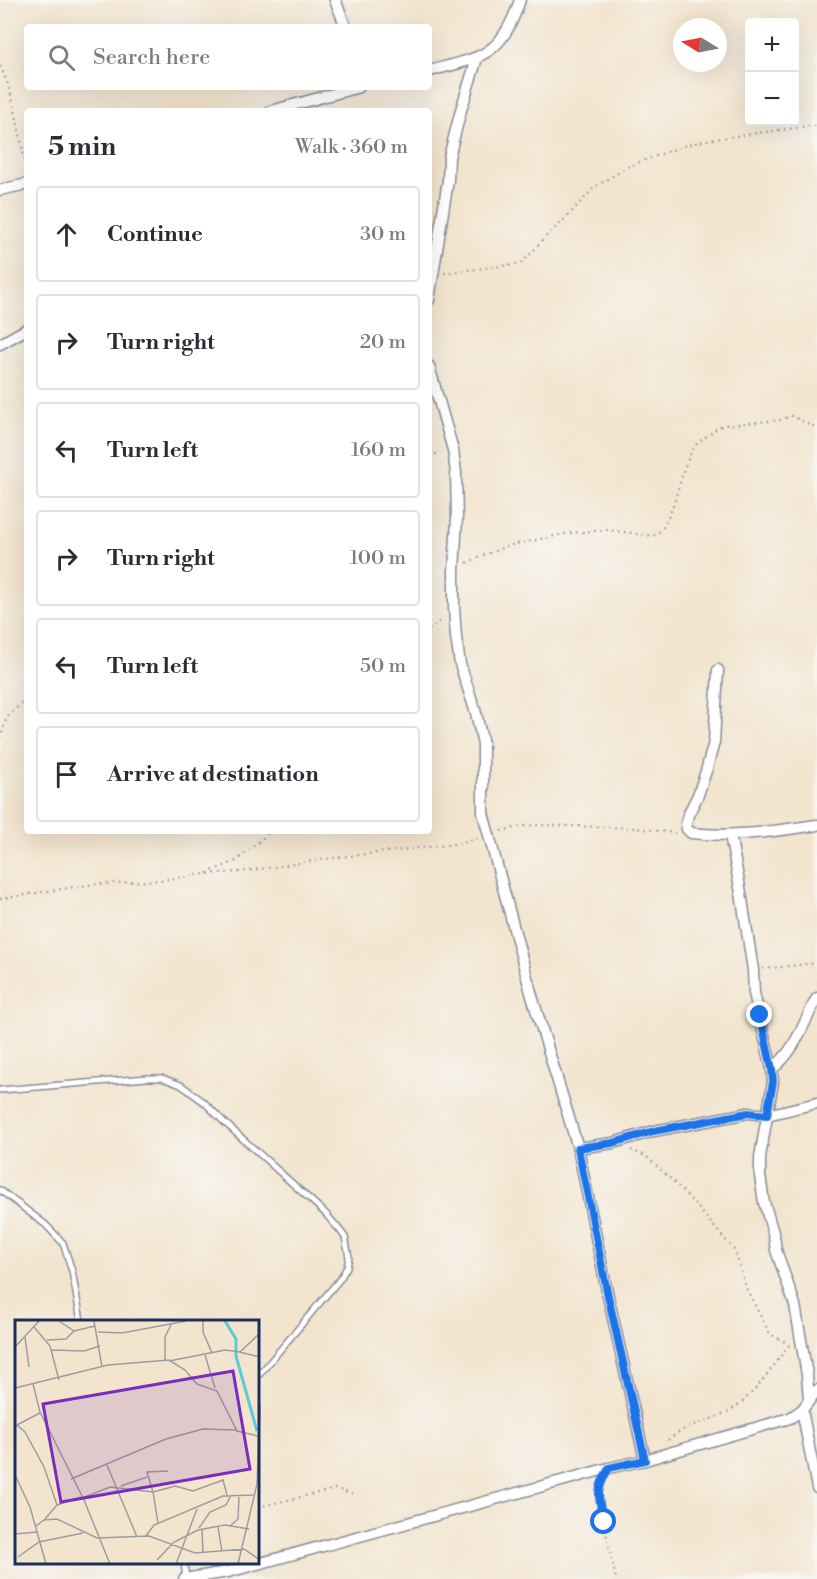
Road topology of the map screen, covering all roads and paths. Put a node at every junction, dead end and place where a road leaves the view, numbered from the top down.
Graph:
1 (335, 0) edge
2 (520, 0) edge
3 (345, 24) edge
4 (477, 58) junction
5 (0, 66) edge
6 (432, 70) edge
7 (348, 90) edge
8 (282, 108) edge
9 (817, 125) edge
10 (24, 157) edge
11 (24, 185) edge
12 (0, 190) edge
13 (432, 275) joint
14 (24, 331) edge
15 (0, 344) edge
16 (432, 376) edge
17 (817, 427) edge
18 (454, 571) junction
19 (718, 670) dead end
20 (24, 702) edge
21 (0, 739) edge
22 (817, 825) edge
23 (691, 833) junction
24 (268, 834) edge
25 (489, 834) junction
26 (730, 835) junction
27 (204, 874) junction
28 (0, 899) edge
29 (817, 963) edge
30 (753, 970) junction
31 (817, 998) edge
32 (772, 1069) junction
33 (0, 1090) edge
34 (817, 1103) edge
35 (767, 1115) junction
36 (613, 1143) junction
37 (578, 1148) junction
38 (0, 1190) edge
39 (81, 1320) edge
40 (799, 1332) junction
41 (789, 1344) junction
42 (260, 1374) edge
43 (817, 1390) edge
44 (809, 1400) junction
45 (802, 1410) junction
46 (667, 1441) dead end
47 (645, 1460) junction
48 (609, 1468) junction
49 (817, 1488) edge
50 (352, 1494) dead end
51 (260, 1507) edge
52 (260, 1563) edge
53 (184, 1564) edge
54 (257, 1564) edge
55 (185, 1579) edge
56 (616, 1579) edge

1 - 3 street
2 - 4 street
4 - 6 street
4 - 13 street
5 - 10 path
7 - 8 street
9 - 13 path
11 - 12 street
14 - 15 street
16 - 18 street
17 - 18 path
18 - 25 street
19 - 23 street
20 - 21 path
22 - 26 street
23 - 25 path
23 - 26 street
24 - 27 path
25 - 27 path
25 - 37 street
26 - 30 street
27 - 28 path
29 - 30 path
30 - 32 street
31 - 32 street
32 - 35 street
33 - 42 lane
34 - 35 street
35 - 36 street
35 - 40 street
36 - 37 street
36 - 41 path
37 - 47 street
38 - 39 lane
40 - 41 path
40 - 44 street
41 - 46 path
43 - 44 street
44 - 45 street
45 - 47 street
45 - 49 street
47 - 48 street
48 - 52 street
48 - 56 path
50 - 51 path
53 - 55 lane
54 - 55 street

